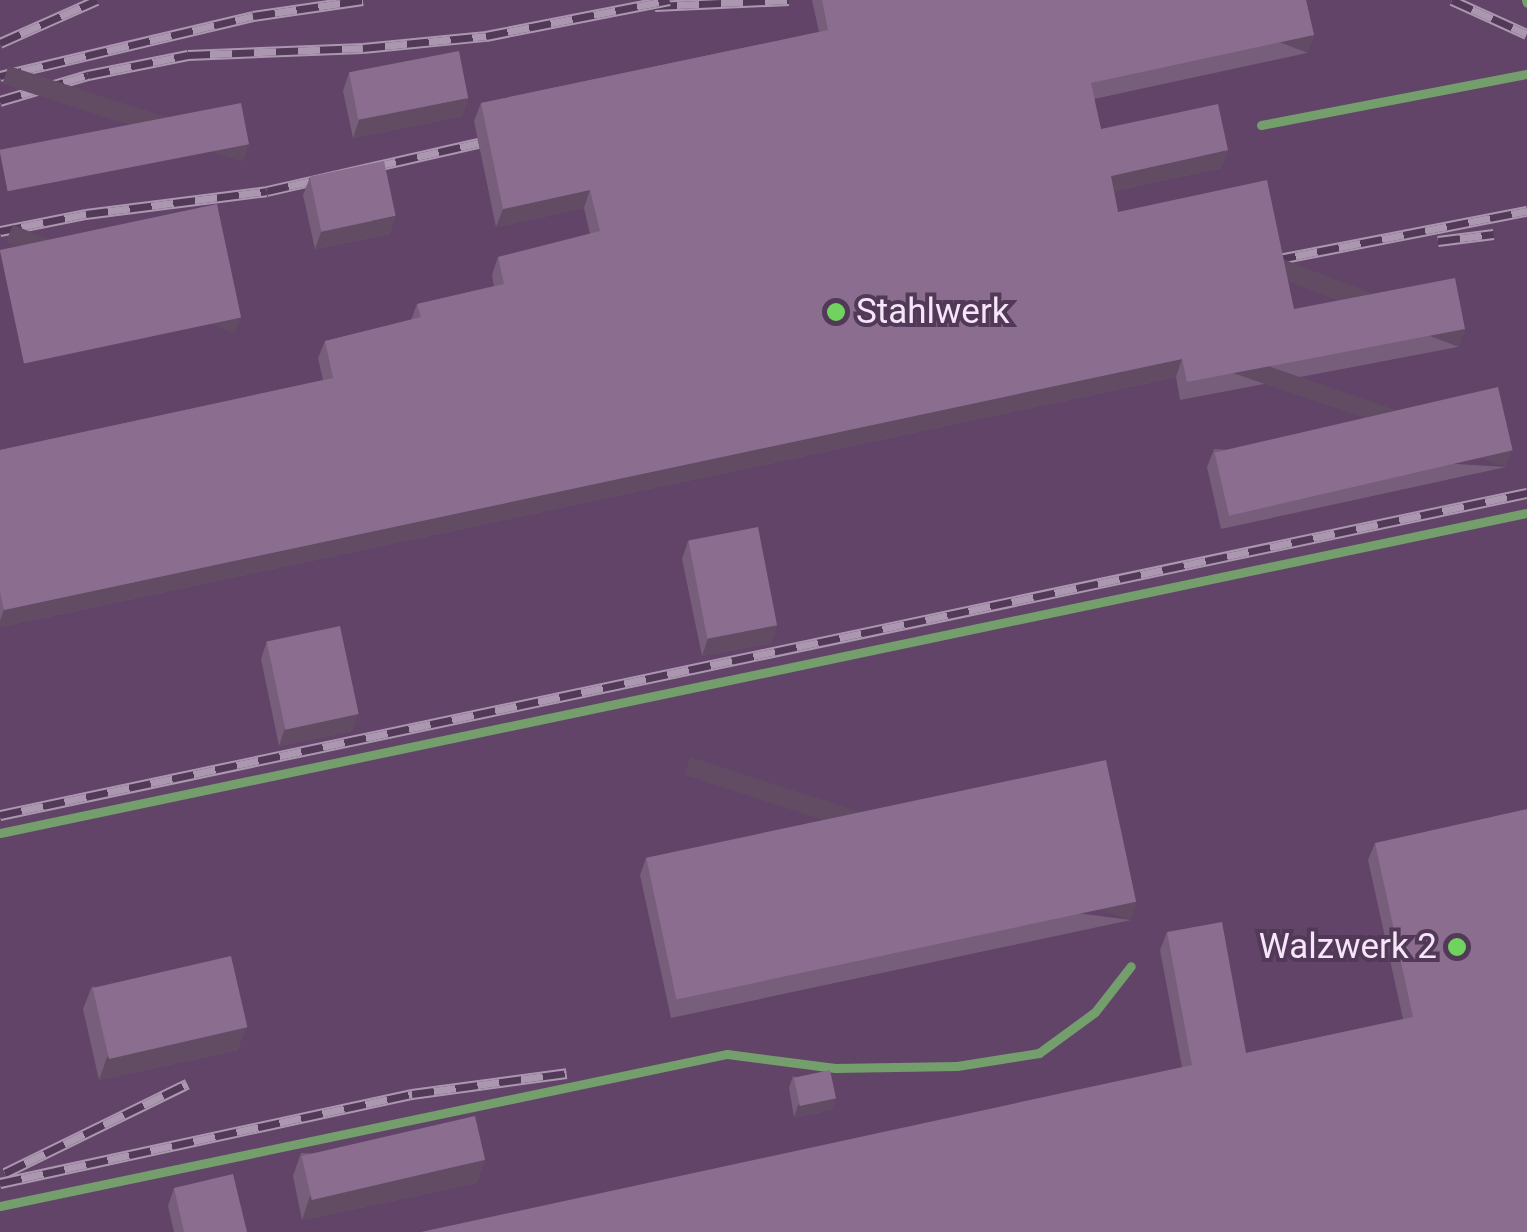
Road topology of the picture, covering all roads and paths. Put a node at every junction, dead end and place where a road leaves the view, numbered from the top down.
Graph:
1 (1527, 74) edge
2 (1261, 125) dead end
3 (1527, 513) edge
4 (0, 833) edge
5 (1132, 966) dead end
6 (0, 1206) edge

1 - 2 lane
3 - 4 lane
5 - 6 lane

